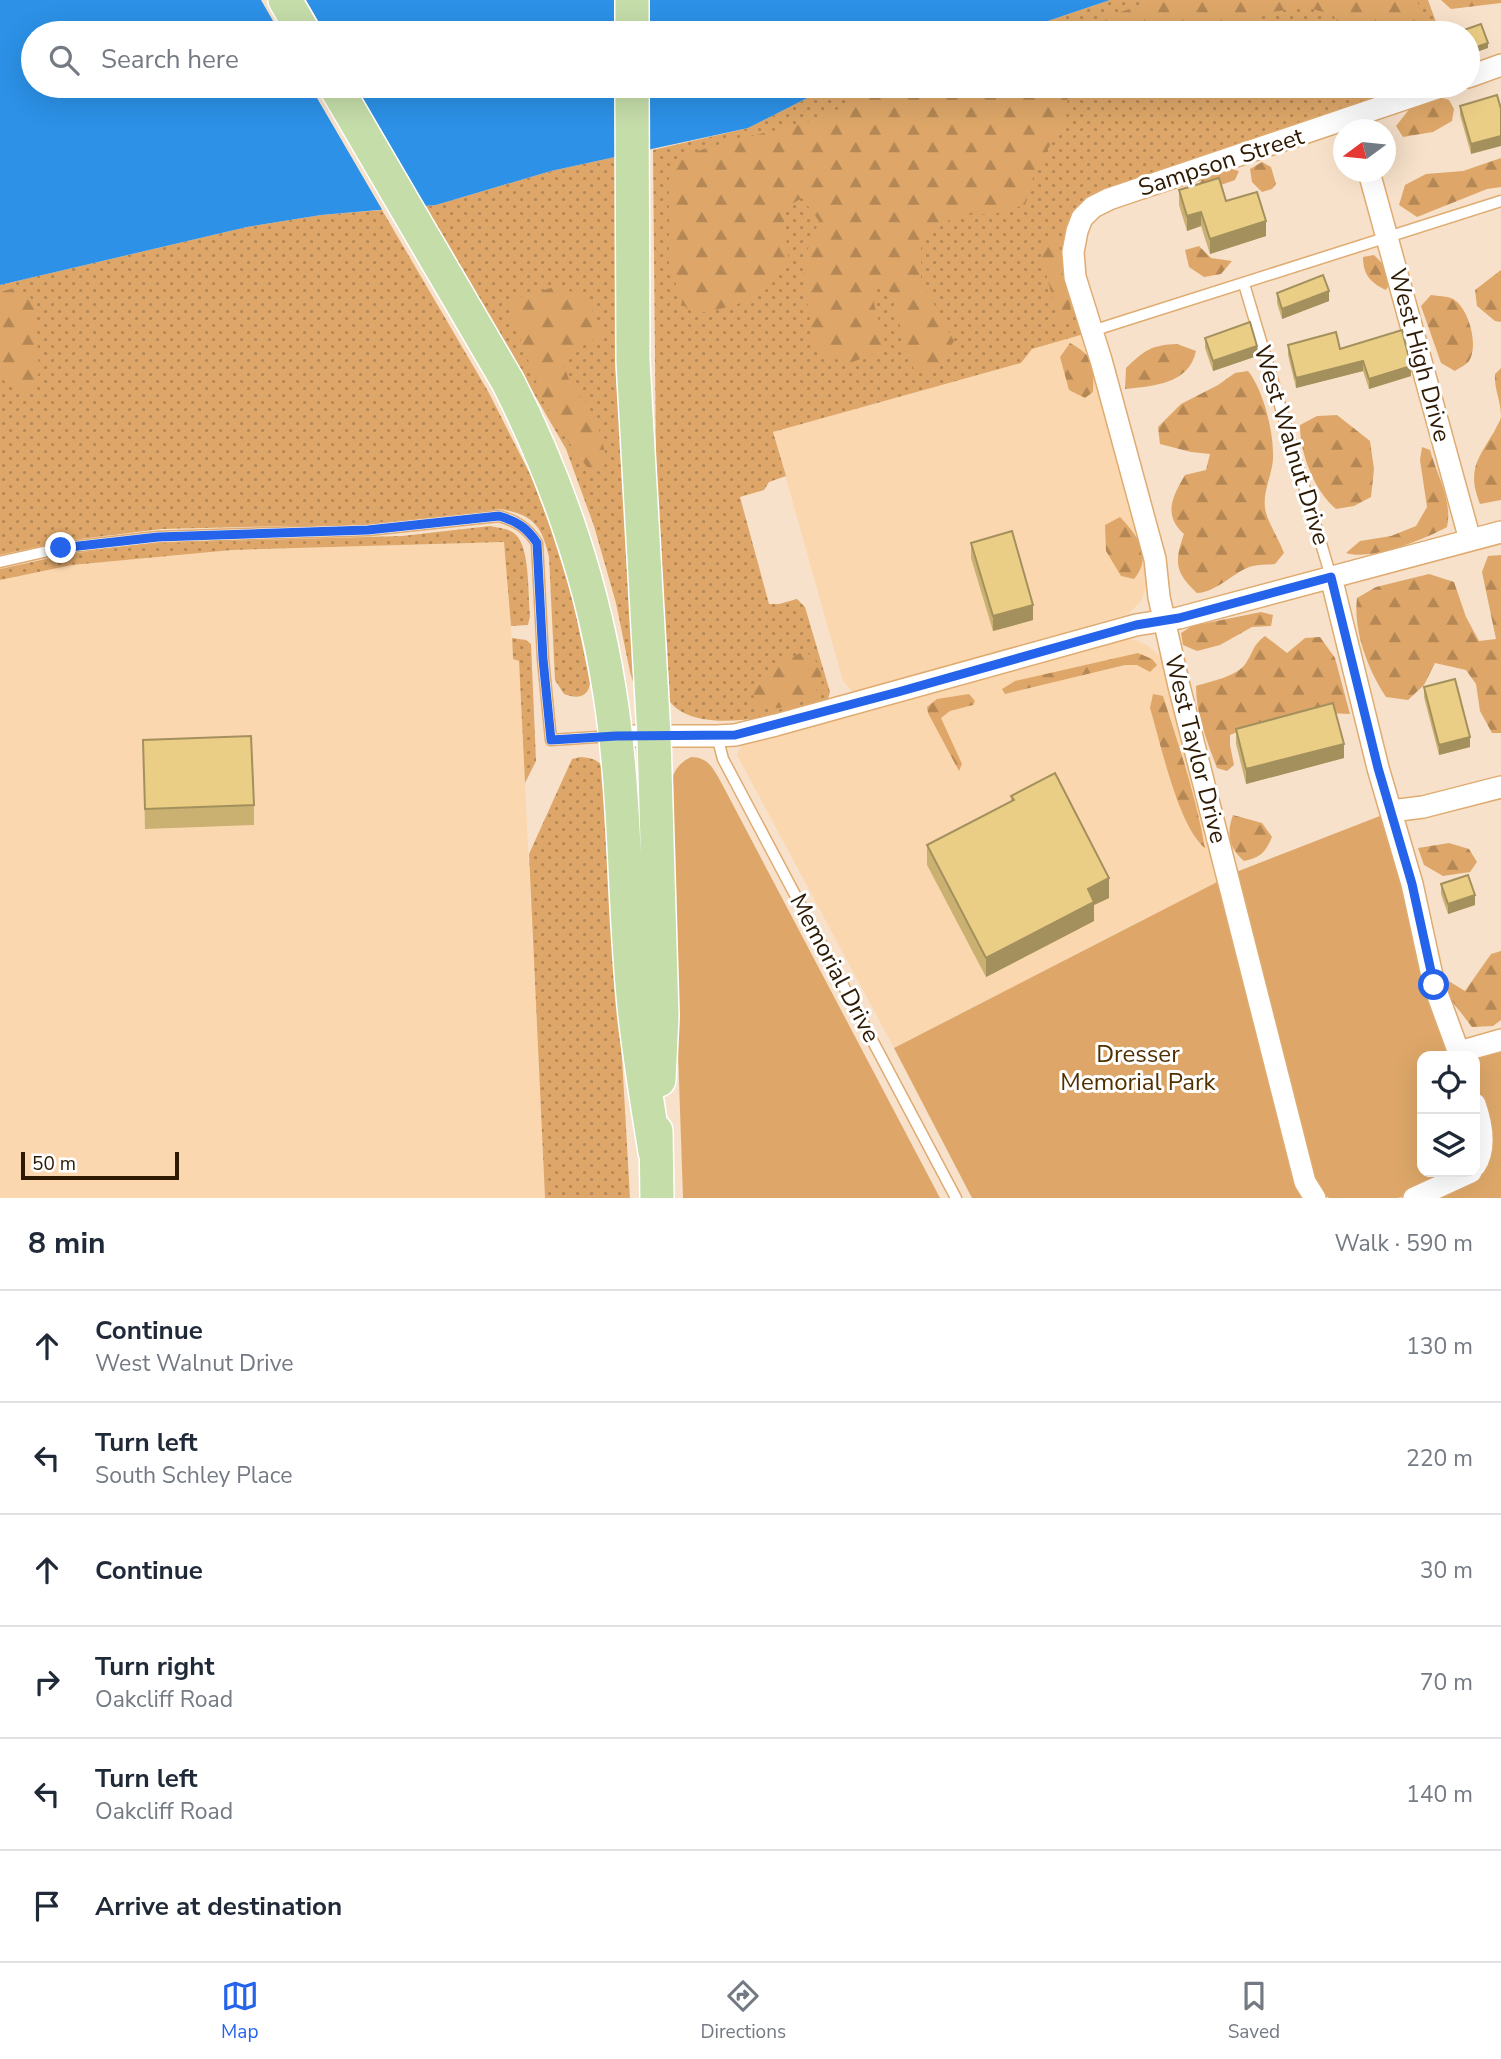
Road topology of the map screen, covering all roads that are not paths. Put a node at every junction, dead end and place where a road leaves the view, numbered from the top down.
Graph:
1 (285, 0) edge
2 (632, 0) edge
3 (297, 21) edge
4 (632, 21) edge
5 (1501, 65) edge
6 (1480, 73) edge
7 (342, 98) edge
8 (632, 98) edge
9 (1414, 98) edge
10 (1364, 119) edge
11 (1333, 130) edge
12 (1372, 182) edge
13 (1501, 201) edge
14 (1082, 218) joint
15 (1387, 239) junction
16 (1244, 284) junction
17 (1092, 331) junction
18 (1501, 532) edge
19 (1470, 540) junction
20 (0, 562) edge
21 (1331, 577) junction
22 (1164, 620) junction
23 (616, 736) junction
24 (654, 736) junction
25 (717, 736) junction
26 (1501, 787) edge
27 (1391, 811) junction
28 (1501, 1040) edge
29 (1458, 1051) edge
30 (1468, 1051) edge
31 (1480, 1125) edge
32 (655, 1152) junction
33 (1480, 1158) edge
34 (1460, 1177) edge
35 (657, 1198) edge
36 (956, 1198) edge
37 (1315, 1198) edge
38 (1414, 1198) edge

1 - 3 main road
2 - 4 main road
5 - 6 street
7 - 23 main road
8 - 24 main road
9 - 10 street, Sampson Street
11 - 14 street, Sampson Street
12 - 15 street, West High Drive
13 - 15 lane
14 - 17 street, West Taylor Drive
15 - 16 lane
15 - 19 street, West High Drive
16 - 17 lane
16 - 21 lane, West Walnut Drive
17 - 22 street, West Taylor Drive
18 - 19 street
19 - 21 street
20 - 23 lane
21 - 22 street
21 - 27 street, West Walnut Drive
22 - 25 street
22 - 37 street, West Taylor Drive
23 - 24 street
23 - 32 main road
24 - 25 street
24 - 32 main road
25 - 36 lane, Memorial Drive
26 - 27 street
27 - 29 street, West Walnut Drive
28 - 30 street
31 - 33 street
32 - 35 main road
34 - 38 street

